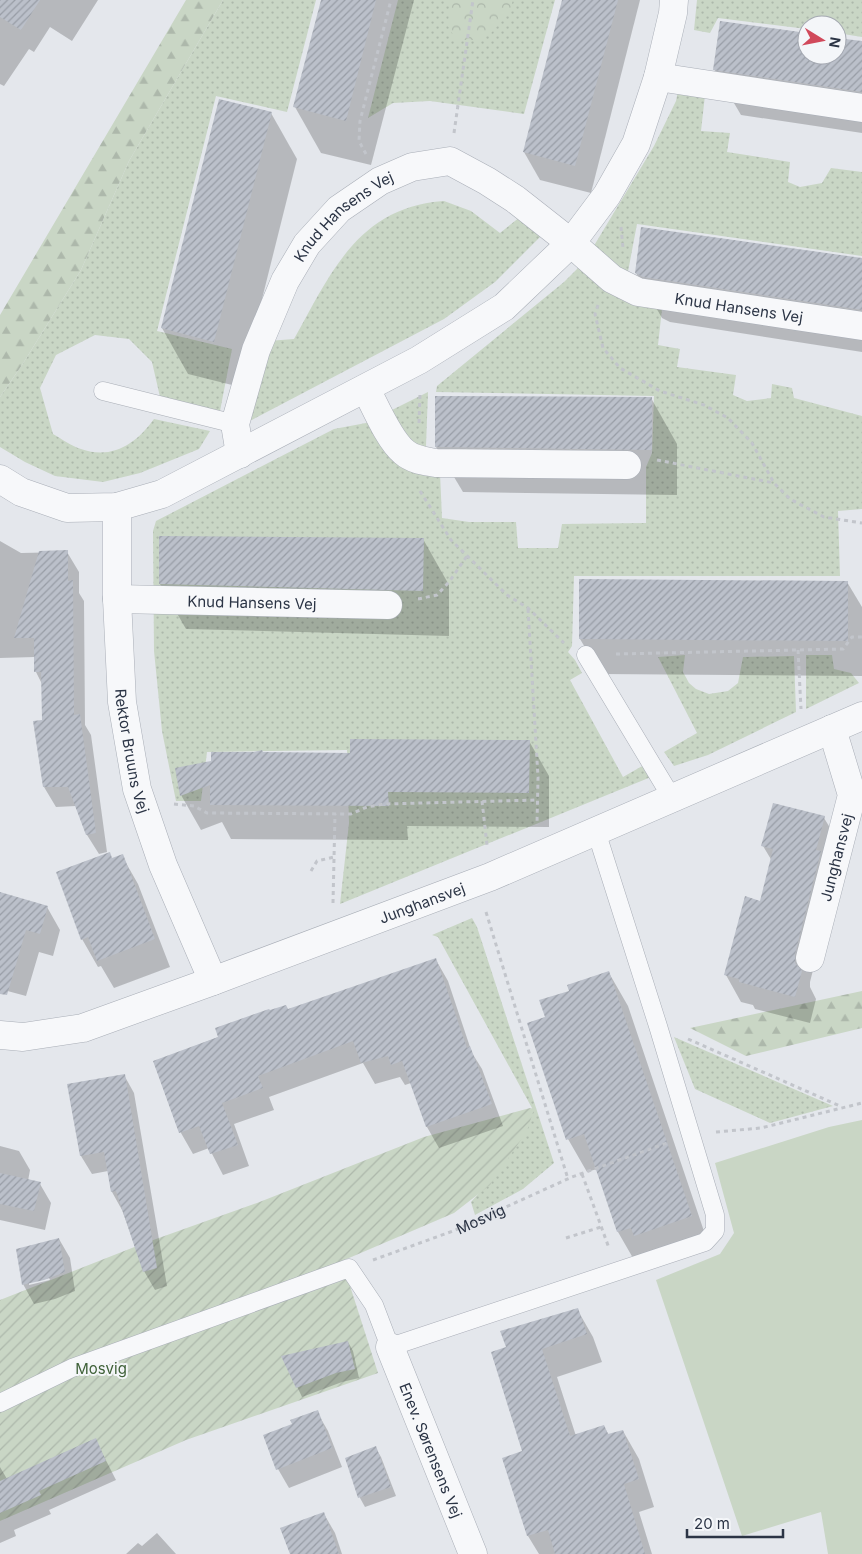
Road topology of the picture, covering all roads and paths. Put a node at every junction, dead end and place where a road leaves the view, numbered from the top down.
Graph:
1 (391, 0) edge
2 (473, 0) edge
3 (674, 0) edge
4 (658, 77) junction
5 (862, 108) edge
6 (450, 161) junction
7 (380, 181) junction
8 (607, 195) junction
9 (570, 243) junction
10 (612, 279) junction
11 (862, 326) edge
12 (419, 360) junction
13 (366, 389) junction
14 (104, 391) dead end
15 (235, 424) junction
16 (240, 454) junction
17 (418, 460) junction
18 (627, 465) joint
19 (0, 479) edge
20 (774, 484) junction
21 (117, 507) junction
22 (862, 523) edge
23 (467, 556) junction
24 (117, 599) junction
25 (388, 605) joint
26 (528, 608) junction
27 (862, 636) edge
28 (798, 650) junction
29 (586, 655) junction
30 (862, 716) edge
31 (832, 729) junction
32 (803, 741) junction
33 (672, 798) junction
34 (538, 800) junction
35 (482, 801) junction
36 (142, 805) junction
37 (335, 814) junction
38 (596, 831) junction
39 (334, 857) junction
40 (535, 858) junction
41 (311, 871) dead end
42 (483, 879) junction
43 (332, 936) junction
44 (810, 958) dead end
45 (213, 981) junction
46 (658, 1026) junction
47 (0, 1035) edge
48 (862, 1102) edge
49 (842, 1107) junction
50 (691, 1134) junction
51 (582, 1174) junction
52 (568, 1179) junction
53 (601, 1227) junction
54 (566, 1238) dead end
55 (350, 1268) junction
56 (618, 1271) junction
57 (390, 1347) junction
58 (0, 1403) edge
59 (473, 1554) edge

1 - 7 path
2 - 6 path
3 - 4 street
4 - 5 street
4 - 8 street
6 - 7 street, Knud Hansens Vej
6 - 9 street, Knud Hansens Vej
7 - 15 street, Knud Hansens Vej
8 - 9 street
8 - 10 path
9 - 10 street, Knud Hansens Vej
9 - 12 street
10 - 11 street, Knud Hansens Vej
10 - 20 path
12 - 13 street
12 - 17 path
13 - 16 street
13 - 17 street
14 - 15 lane
15 - 16 street, Knud Hansens Vej
16 - 21 street
17 - 18 street
17 - 23 path
18 - 20 path
19 - 21 street
20 - 22 path
21 - 24 street, Rektor Bruuns Vej
23 - 25 path
23 - 26 path
24 - 25 street, Knud Hansens Vej
24 - 36 street, Rektor Bruuns Vej
26 - 29 path
26 - 34 path
27 - 28 path
28 - 29 path
28 - 32 path
29 - 33 lane
30 - 31 street, Junghansvej
31 - 32 street, Junghansvej
31 - 44 street, Junghansvej
32 - 33 street, Junghansvej
33 - 38 street, Junghansvej
34 - 35 path
34 - 40 path
35 - 37 path
35 - 42 path
36 - 37 path
36 - 45 street, Rektor Bruuns Vej
37 - 39 path
38 - 40 street, Junghansvej
38 - 46 lane
39 - 41 path
39 - 43 path
40 - 42 street, Junghansvej
42 - 43 street, Junghansvej
42 - 52 path
43 - 45 street, Junghansvej
45 - 47 street, Junghansvej
46 - 49 path
46 - 50 lane
48 - 49 path, Mosvig
49 - 50 path, Mosvig
50 - 51 path, Mosvig
50 - 56 lane
51 - 52 path, Mosvig
51 - 53 path
52 - 55 path, Mosvig
53 - 54 path
53 - 56 path
55 - 57 lane
55 - 58 lane
56 - 57 lane
57 - 59 street, Enev. Sørensens Vej

